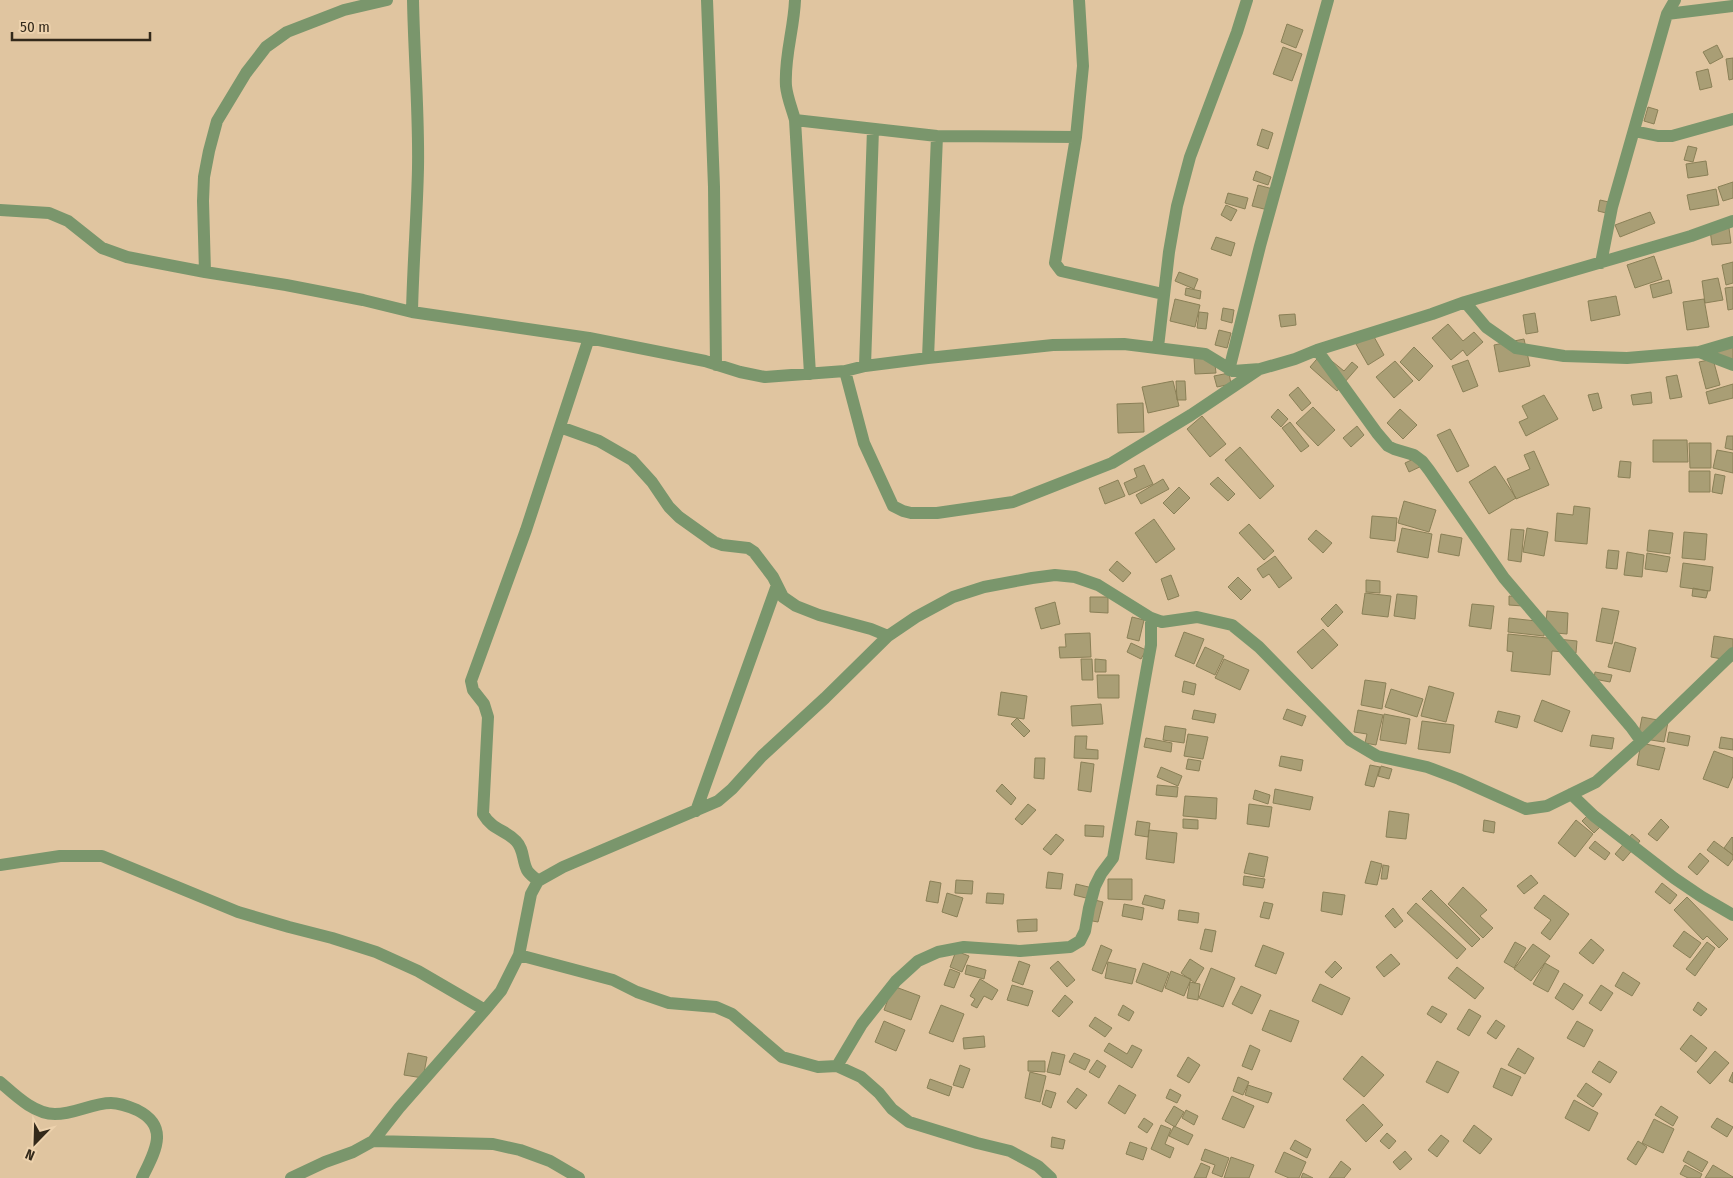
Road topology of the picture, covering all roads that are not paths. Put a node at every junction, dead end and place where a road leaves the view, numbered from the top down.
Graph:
1 (387, 0) edge
2 (413, 0) edge
3 (707, 0) edge
4 (795, 0) edge
5 (1079, 0) edge
6 (1247, 0) edge
7 (1328, 0) edge
8 (1674, 0) edge
9 (1733, 6) edge
10 (1668, 14) junction
11 (1733, 118) edge
12 (795, 120) junction
13 (873, 129) junction
14 (1634, 131) junction
15 (937, 136) junction
16 (1076, 137) junction
17 (0, 210) edge
18 (1733, 221) edge
19 (1601, 263) junction
20 (205, 272) junction
21 (1163, 294) junction
22 (1465, 302) junction
23 (412, 312) junction
24 (589, 338) junction
25 (1733, 342) edge
26 (1158, 347) junction
27 (1317, 350) junction
28 (1699, 352) junction
29 (928, 358) junction
30 (716, 365) junction
31 (1733, 365) edge
32 (865, 366) junction
33 (1260, 369) junction
34 (1229, 370) junction
35 (845, 371) junction
36 (810, 374) junction
37 (560, 427) junction
38 (777, 585) junction
39 (1151, 618) junction
40 (888, 636) junction
41 (1733, 654) edge
42 (1641, 741) junction
43 (1571, 794) junction
44 (696, 811) junction
45 (0, 865) edge
46 (538, 881) junction
47 (1733, 914) edge
48 (519, 955) junction
49 (485, 1010) junction
50 (837, 1066) junction
51 (0, 1082) edge
52 (373, 1141) junction
53 (142, 1178) edge
54 (291, 1178) edge
55 (577, 1178) edge
56 (1052, 1178) edge

1 - 20 street
2 - 23 street
3 - 30 street
4 - 12 street
5 - 16 street
6 - 21 street
7 - 34 street
8 - 10 street
9 - 10 street
10 - 14 street
11 - 14 street
12 - 13 street
12 - 36 street
13 - 15 street
13 - 32 street
14 - 19 street
15 - 16 street
15 - 29 street
16 - 21 street
17 - 20 street
18 - 19 street
19 - 22 street
20 - 23 street
21 - 26 street
22 - 27 street
22 - 28 street
23 - 24 street
24 - 30 street
24 - 37 street
25 - 28 street
26 - 29 street
26 - 34 street
27 - 33 street
27 - 42 street
28 - 31 street
29 - 32 street
30 - 36 street
32 - 35 street
33 - 34 street
33 - 35 street
35 - 36 street
37 - 38 street
37 - 46 street
38 - 40 street
38 - 44 street
39 - 40 street
39 - 43 street
39 - 50 street
40 - 44 street
41 - 42 street
42 - 43 street
43 - 47 street
44 - 46 street
45 - 49 street
46 - 48 street
48 - 49 street
48 - 50 street
49 - 52 street
50 - 56 street
51 - 53 street
52 - 54 street
52 - 55 street

